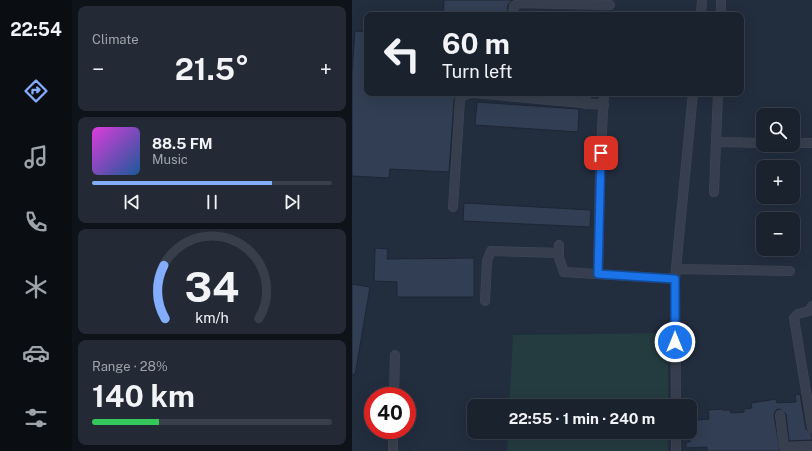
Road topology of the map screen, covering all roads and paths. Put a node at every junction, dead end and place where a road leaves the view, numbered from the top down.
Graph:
1 (702, 0) edge
2 (721, 0) edge
3 (519, 1) edge
4 (610, 3) edge
5 (592, 5) junction
6 (513, 12) edge
7 (591, 12) edge
8 (701, 12) edge
9 (721, 12) edge
10 (462, 96) edge
11 (504, 96) edge
12 (586, 96) edge
13 (604, 96) edge
14 (693, 96) edge
15 (718, 96) edge
16 (585, 104) junction
17 (604, 105) junction
18 (716, 142) junction
19 (756, 143) edge
20 (800, 143) edge
21 (812, 143) edge
22 (714, 192) dead end
23 (453, 207) dead end
24 (790, 271) dead end
25 (598, 274) junction
26 (676, 274) junction
27 (486, 300) dead end
28 (812, 306) edge
29 (395, 355) dead end
30 (394, 387) edge
31 (676, 399) edge
32 (780, 415) dead end
33 (812, 428) edge
34 (394, 439) edge
35 (676, 439) edge
36 (812, 446) edge
37 (393, 451) edge
38 (676, 451) edge

1 - 8 street
2 - 9 street
3 - 5 street
3 - 6 street
4 - 5 street
5 - 7 street
10 - 23 street
11 - 16 street
12 - 16 street
13 - 17 street
14 - 26 street
15 - 18 street
16 - 17 street
17 - 25 street
18 - 19 street
18 - 22 street
20 - 21 street
24 - 26 street
25 - 26 street
25 - 27 street
26 - 31 street
28 - 33 street
29 - 30 street
32 - 36 street
34 - 37 street
35 - 38 street

